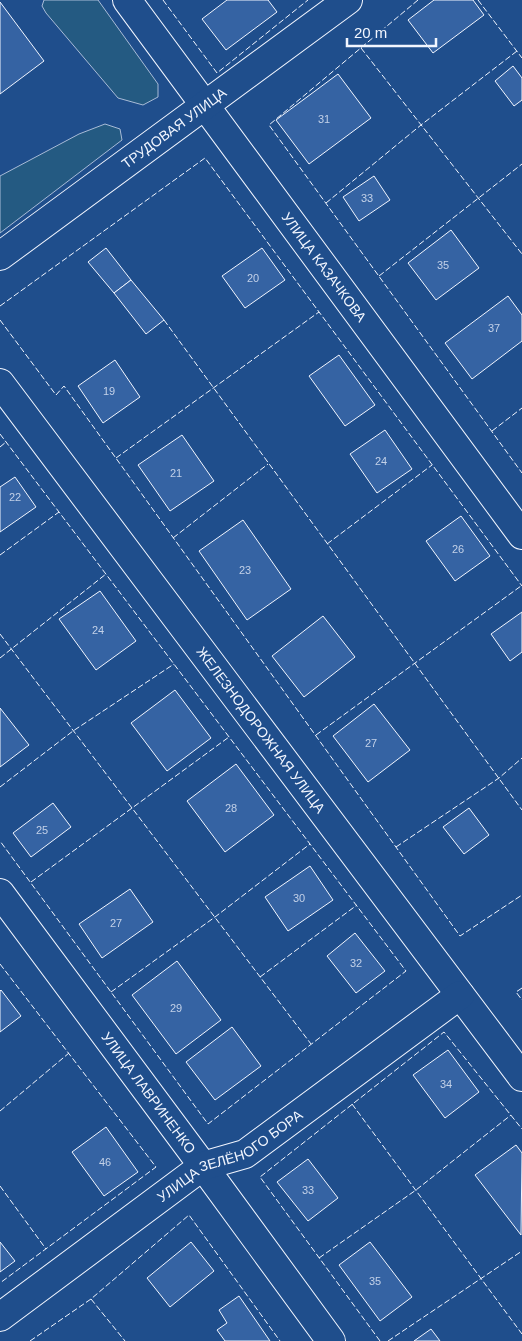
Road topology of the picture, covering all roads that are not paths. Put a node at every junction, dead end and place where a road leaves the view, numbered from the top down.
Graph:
1 (127, 0) edge
2 (348, 0) edge
3 (205, 105) junction
4 (0, 256) edge
5 (0, 383) edge
6 (522, 535) edge
7 (0, 894) edge
8 (460, 995) junction
9 (522, 1077) edge
10 (203, 1166) junction
11 (0, 1317) edge
12 (331, 1341) edge

1 - 3 street, УЛИЦА КАЗАЧКОВА
2 - 3 street, ТРУДОВАЯ УЛИЦА
3 - 4 street, ТРУДОВАЯ УЛИЦА
3 - 6 street, УЛИЦА КАЗАЧКОВА
5 - 8 street, ЖЕЛЕЗНОДОРОЖНАЯ УЛИЦА
7 - 10 street, УЛИЦА ЛАВРИНЕНКО
8 - 9 street, ЖЕЛЕЗНОДОРОЖНАЯ УЛИЦА
8 - 10 street, УЛИЦА ЗЕЛЁНОГО БОРА
10 - 11 street, УЛИЦА ЗЕЛЁНОГО БОРА
10 - 12 street, УЛИЦА ЛАВРИНЕНКО

